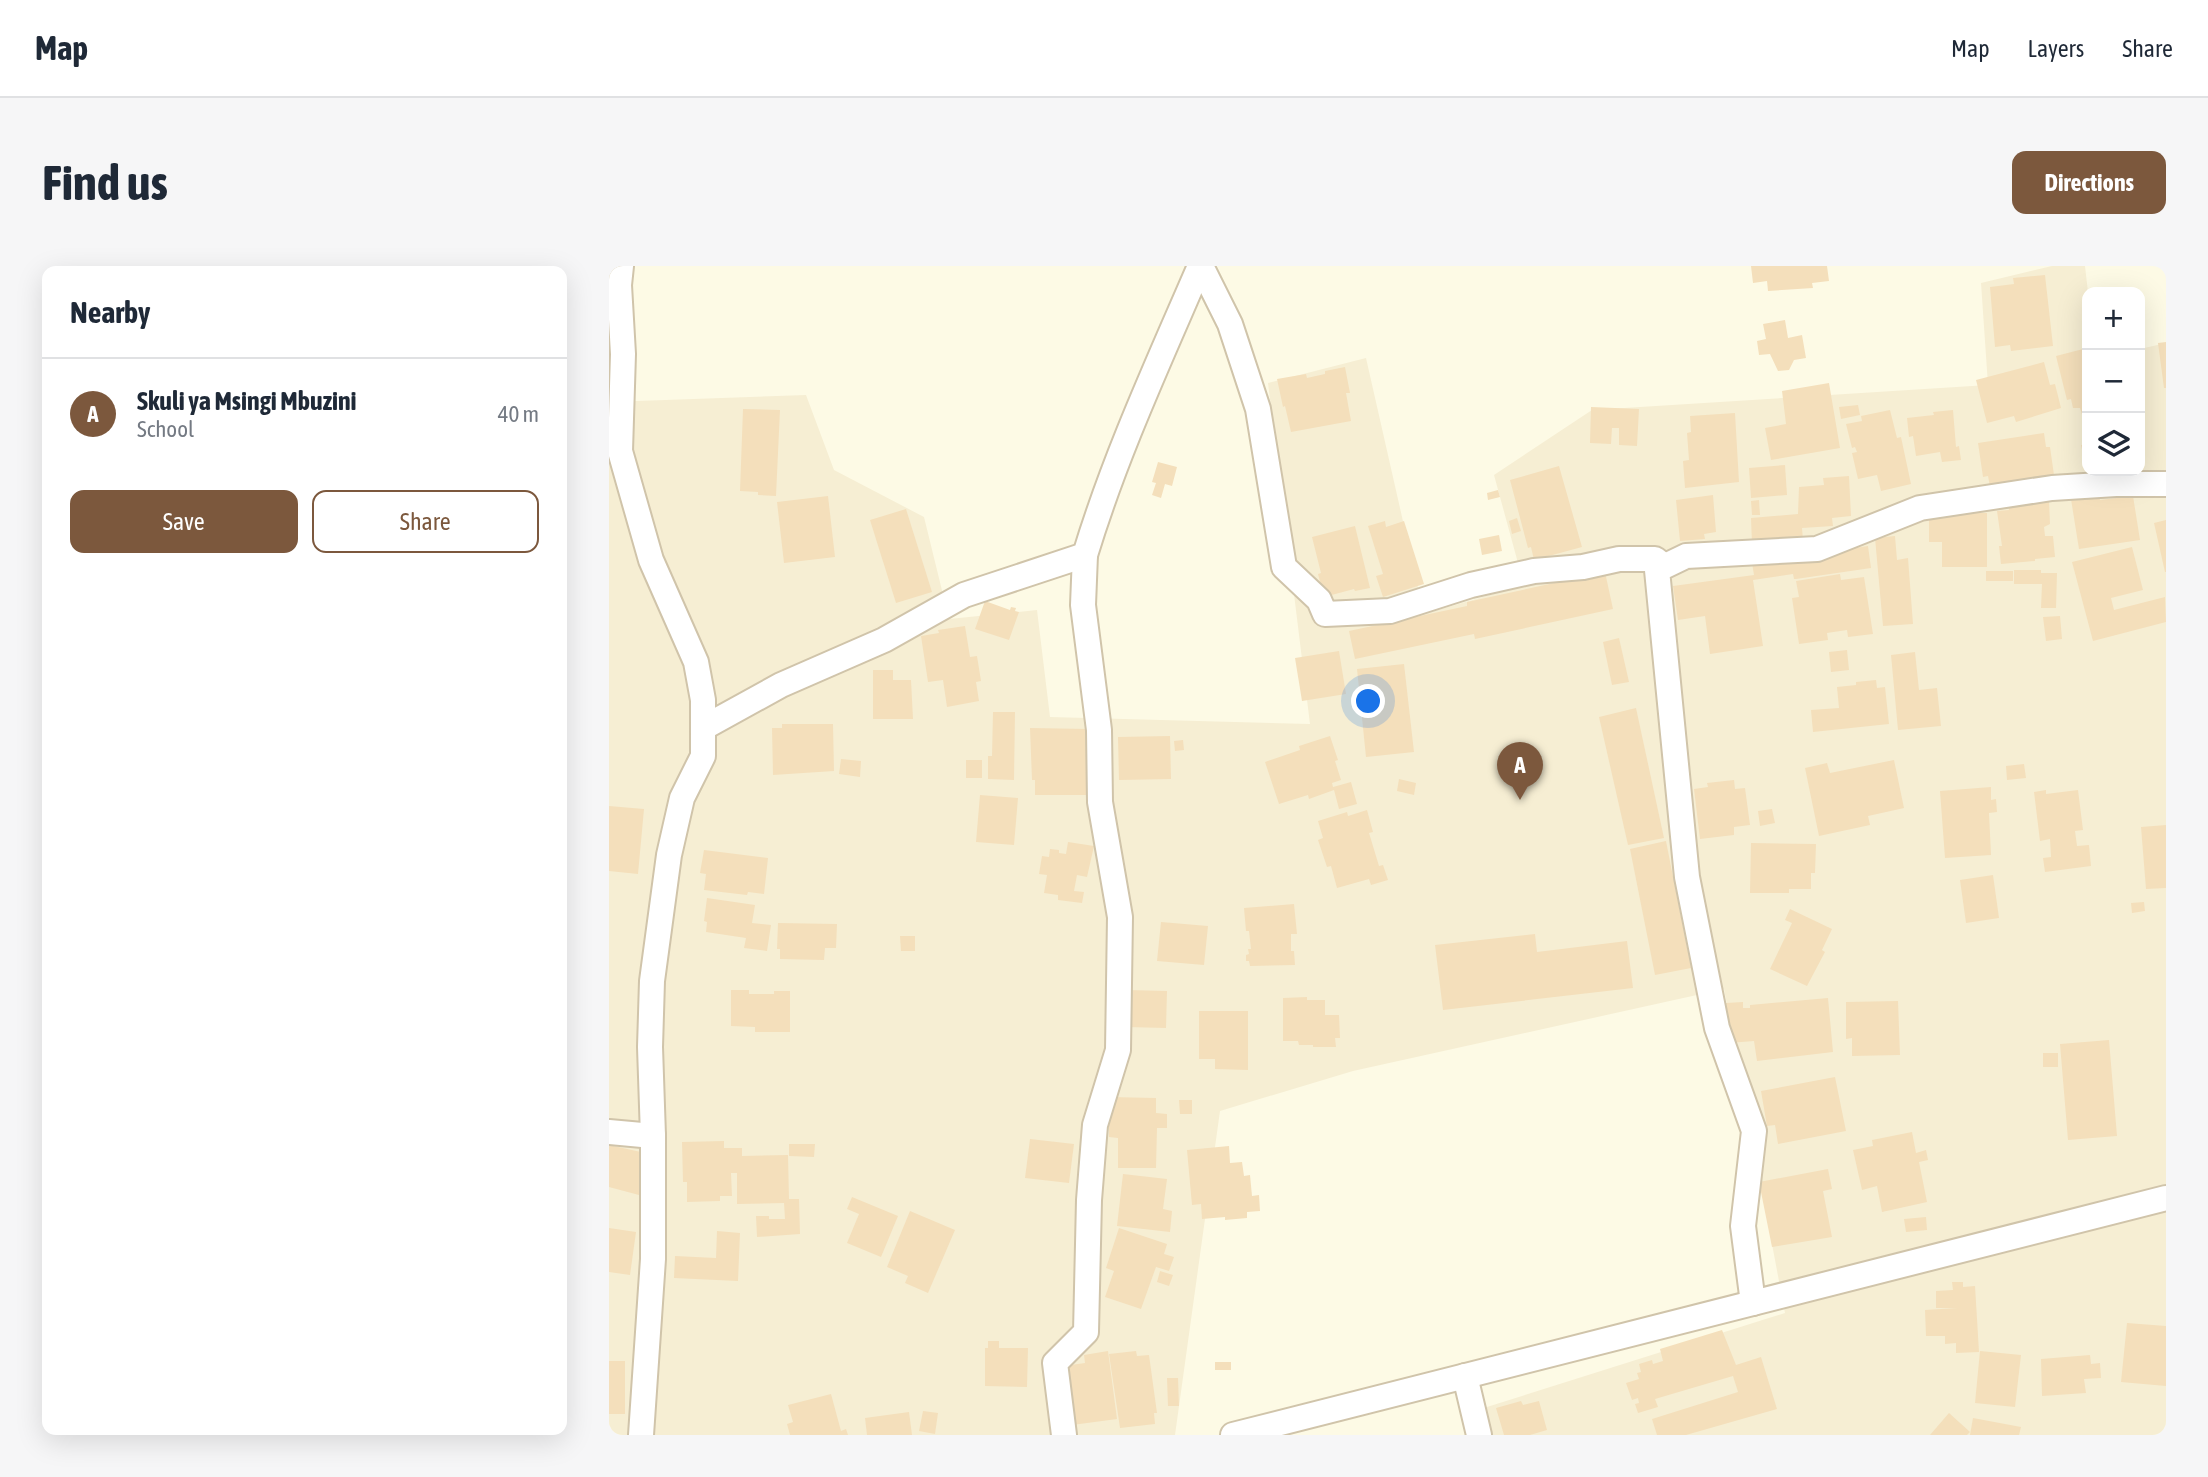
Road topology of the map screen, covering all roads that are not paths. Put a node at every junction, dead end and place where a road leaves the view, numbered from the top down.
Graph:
1 (621, 266) edge
2 (1200, 266) edge
3 (2166, 484) edge
4 (1085, 555) junction
5 (1664, 566) junction
6 (703, 728) junction
7 (609, 1132) edge
8 (653, 1136) junction
9 (2166, 1198) edge
10 (1753, 1303) junction
11 (1465, 1376) junction
12 (641, 1435) edge
13 (1064, 1435) edge
14 (1233, 1435) edge
15 (1479, 1435) edge

1 - 6 street
2 - 4 street
2 - 5 street
3 - 5 street
4 - 6 street
4 - 13 street
5 - 10 street
6 - 8 street
7 - 8 street
8 - 12 street
9 - 10 street
10 - 11 street
11 - 14 street
11 - 15 street

